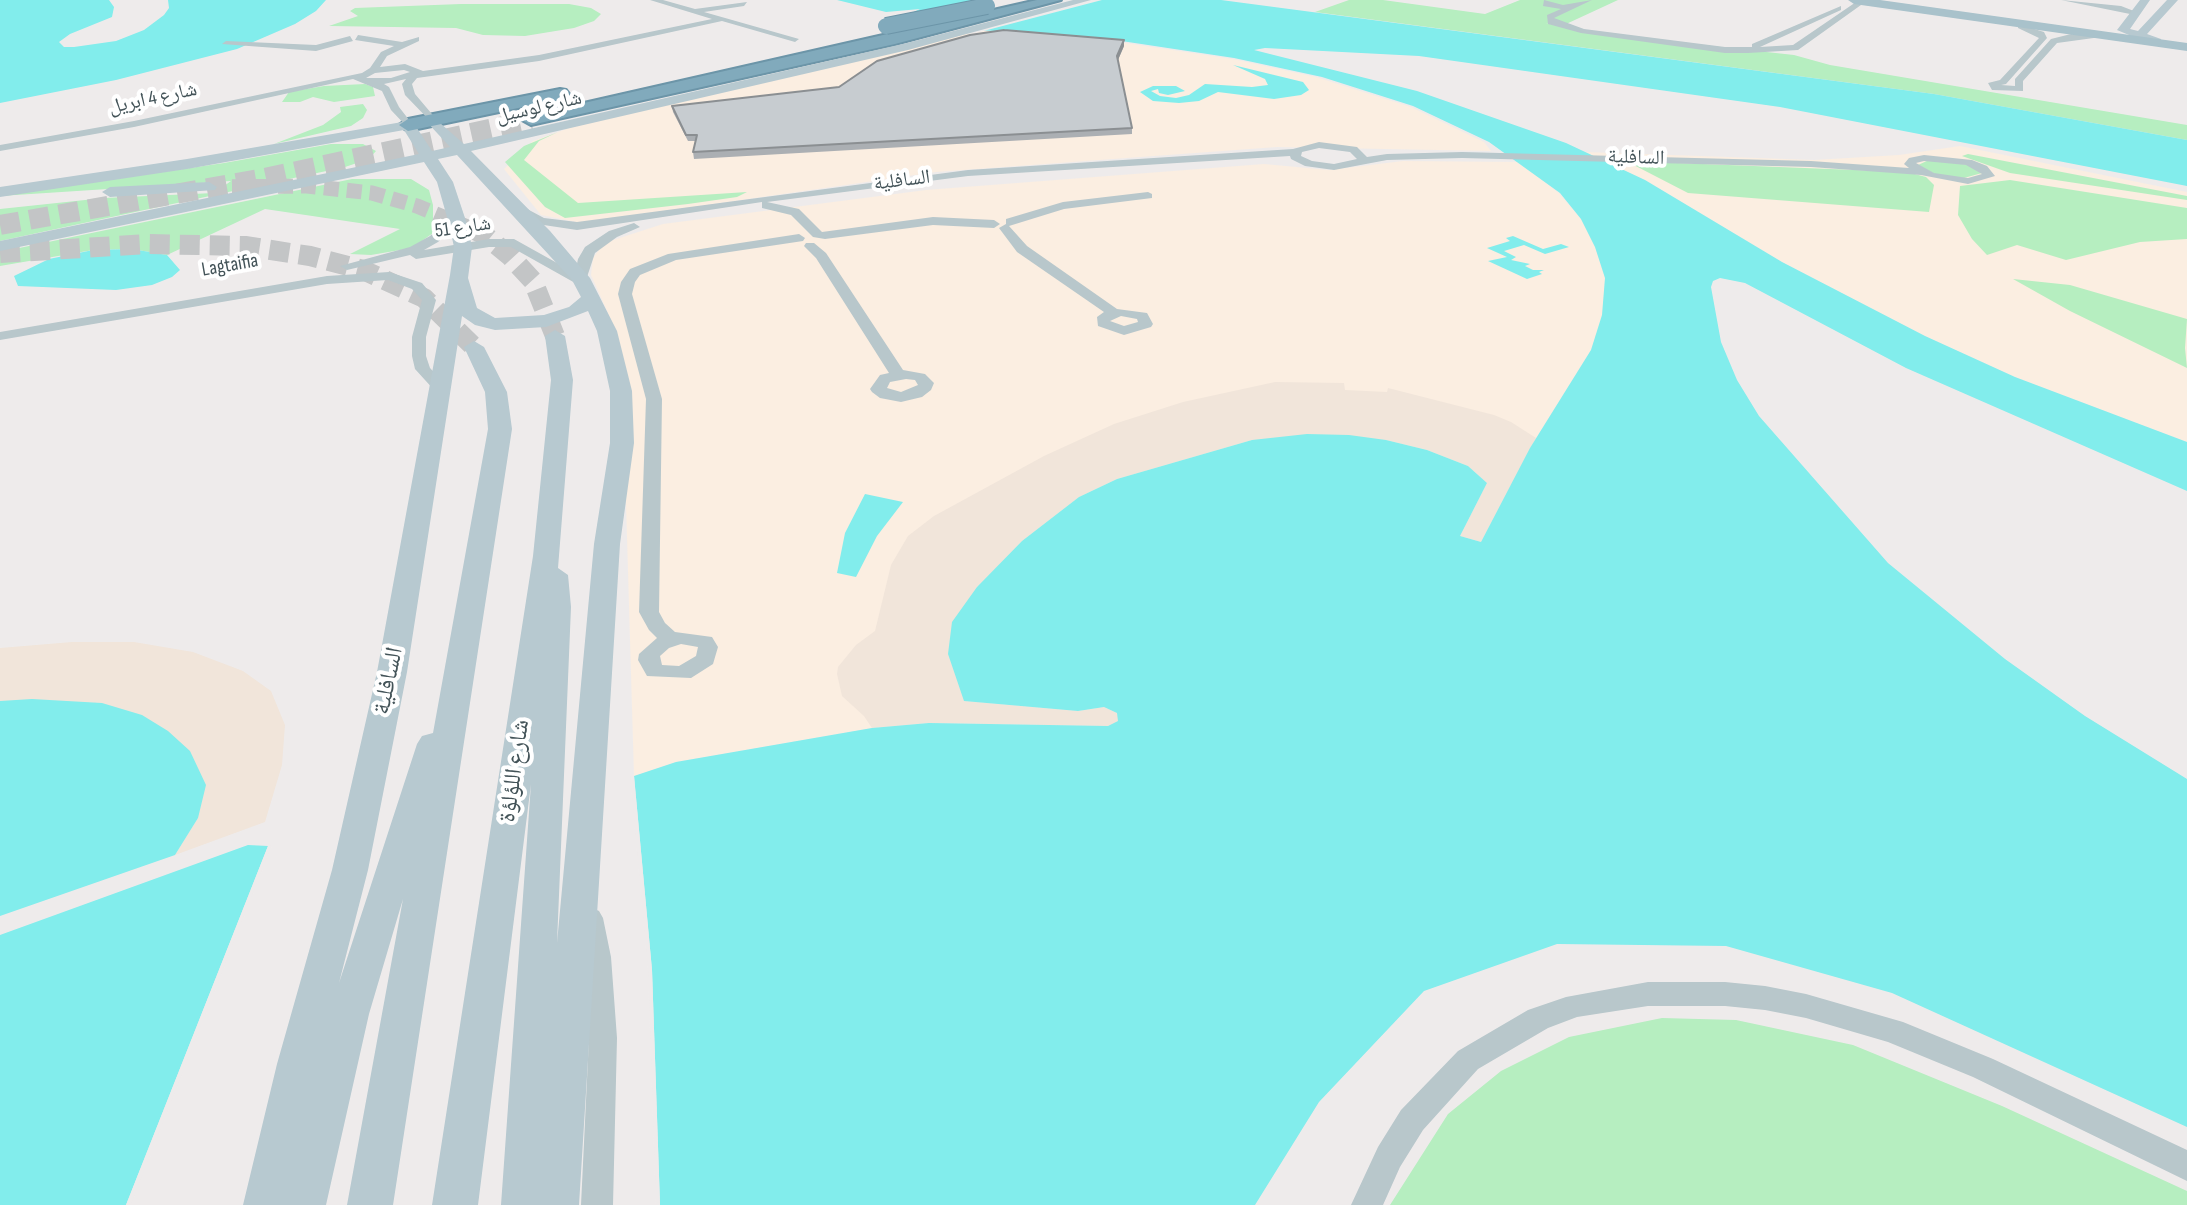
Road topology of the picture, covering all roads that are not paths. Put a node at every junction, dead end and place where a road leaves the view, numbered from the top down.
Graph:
1 (654, 0) edge
2 (1012, 0) edge
3 (1086, 0) edge
4 (1588, 0) edge
5 (1917, 0) edge
6 (2065, 0) edge
7 (2102, 0) edge
8 (2173, 0) edge
9 (2144, 1) edge
10 (1849, 3) edge
11 (1898, 3) edge
12 (744, 4) dead end
13 (1050, 5) edge
14 (1553, 6) edge
15 (1934, 7) junction
16 (694, 11) junction
17 (719, 18) junction
18 (1985, 18) junction
19 (2023, 21) junction
20 (2136, 25) junction
21 (894, 31) junction
22 (1784, 31) junction
23 (940, 33) junction
24 (1813, 36) junction
25 (2097, 37) junction
26 (2187, 37) edge
27 (795, 39) dead end
28 (1765, 40) junction
29 (2157, 42) junction
30 (383, 43) junction
31 (226, 44) dead end
32 (2187, 48) edge
33 (1783, 49) junction
34 (1739, 50) junction
35 (361, 51) dead end
36 (382, 57) junction
37 (399, 67) junction
38 (373, 70) junction
39 (366, 80) junction
40 (630, 80) dead end
41 (413, 82) junction
42 (386, 89) junction
43 (578, 90) dead end
44 (555, 95) junction
45 (394, 108) junction
46 (524, 116) tunnel mouth
47 (432, 120) junction
48 (564, 124) junction
49 (408, 125) junction
50 (309, 143) junction
51 (1345, 147) junction
52 (0, 148) edge
53 (458, 150) junction
54 (430, 155) junction
55 (1462, 155) junction
56 (1299, 157) junction
57 (1361, 162) junction
58 (1911, 162) junction
59 (1811, 164) junction
60 (1920, 172) junction
61 (1012, 174) junction
62 (314, 180) junction
63 (445, 182) junction
64 (209, 187) tunnel mouth
65 (0, 192) edge
66 (502, 192) junction
67 (1148, 196) dead end
68 (814, 198) junction
69 (0, 202) edge
70 (766, 205) junction
71 (515, 206) junction
72 (795, 212) junction
73 (456, 218) junction
74 (1003, 225) junction
75 (813, 239) junction
76 (0, 246) edge
77 (463, 247) junction
78 (411, 255) junction
79 (384, 259) junction
80 (459, 275) junction
81 (389, 276) junction
82 (586, 286) junction
83 (1114, 313) dead end
84 (0, 326) edge
85 (0, 336) edge
86 (555, 336) tunnel mouth
87 (474, 347) tunnel mouth
88 (898, 374) dead end
89 (441, 388) junction
90 (546, 556) junction
91 (465, 635) junction
92 (671, 639) dead end
93 (581, 888) junction
94 (2187, 1166) edge
95 (266, 1205) edge
96 (303, 1205) edge
97 (370, 1205) edge
98 (455, 1205) edge
99 (524, 1205) edge
100 (556, 1205) edge
101 (597, 1205) edge
102 (1367, 1205) edge

1 - 16 street
2 - 21 highway, شارع لوسيل, bridge
3 - 13 street
4 - 14 street
5 - 15 main road
6 - 20 street
7 - 9 street
8 - 20 street
9 - 20 street
10 - 11 main road
10 - 22 street
10 - 24 street
11 - 15 main road
12 - 16 street
13 - 23 highway
14 - 34 street
15 - 18 main road
15 - 19 main road
16 - 17 street
17 - 27 street
17 - 41 street
18 - 20 main road
18 - 29 main road
19 - 20 main road
19 - 25 main road
19 - 25 street
20 - 26 main road
20 - 29 street
21 - 23 highway
21 - 40 highway
21 - 46 highway, شارع لوسيل
22 - 24 street
22 - 28 street
23 - 48 street, شارع لوسيل
24 - 33 street
25 - 32 main road
28 - 33 street
28 - 34 street
29 - 32 main road
30 - 31 street
30 - 35 street
30 - 36 street
33 - 34 street
36 - 37 street
36 - 38 street
37 - 38 street
37 - 41 street
38 - 39 street
39 - 41 street
39 - 42 street, شارع 4 ابريل
39 - 52 street, شارع 4 ابريل
41 - 42 street
41 - 44 highway
41 - 47 street
42 - 45 street
43 - 44 highway
44 - 47 highway
44 - 48 highway
45 - 49 street
45 - 50 street
47 - 49 highway
47 - 53 street
48 - 53 street, شارع لوسيل
48 - 66 street
49 - 50 street
49 - 54 street
50 - 62 street
50 - 65 street
51 - 55 street, السافلية
51 - 56 street, السافلية
51 - 57 street
53 - 54 street, شارع لوسيل
53 - 66 street, السافلية
54 - 62 street, شارع لوسيل
54 - 63 street, السافلية
55 - 57 street, السافلية
55 - 59 street, السافلية
56 - 57 street, السافلية
56 - 61 street, السافلية
58 - 59 street, السافلية
58 - 60 street
58 - 60 street, السافلية
59 - 60 street, السافلية
61 - 68 street, السافلية
61 - 71 street, السافلية
62 - 63 street
62 - 76 street, شارع لوسيل
63 - 73 street, السافلية
64 - 69 street
66 - 71 street, السافلية
67 - 74 street
68 - 70 street, السافلية
68 - 72 street
70 - 72 street
70 - 82 street, السافلية
71 - 82 street, السافلية
72 - 75 street
73 - 77 street, السافلية
73 - 79 street, Lagtaifia
74 - 75 street
74 - 83 street
75 - 88 street
75 - 92 street
77 - 78 street, شارع 51
77 - 80 street, السافلية
77 - 82 street, شارع 51
78 - 79 street, شارع 51
78 - 81 street
79 - 84 street, Lagtaifia
80 - 82 street
80 - 89 street, السافلية
81 - 85 street
81 - 89 street
82 - 93 street, السافلية
86 - 90 street, شارع اللؤلؤة
87 - 91 street
89 - 95 street, السافلية
90 - 98 street, شارع اللؤلؤة
90 - 99 street
91 - 96 street
91 - 97 street
93 - 100 street, السافلية
93 - 101 street
94 - 102 street

